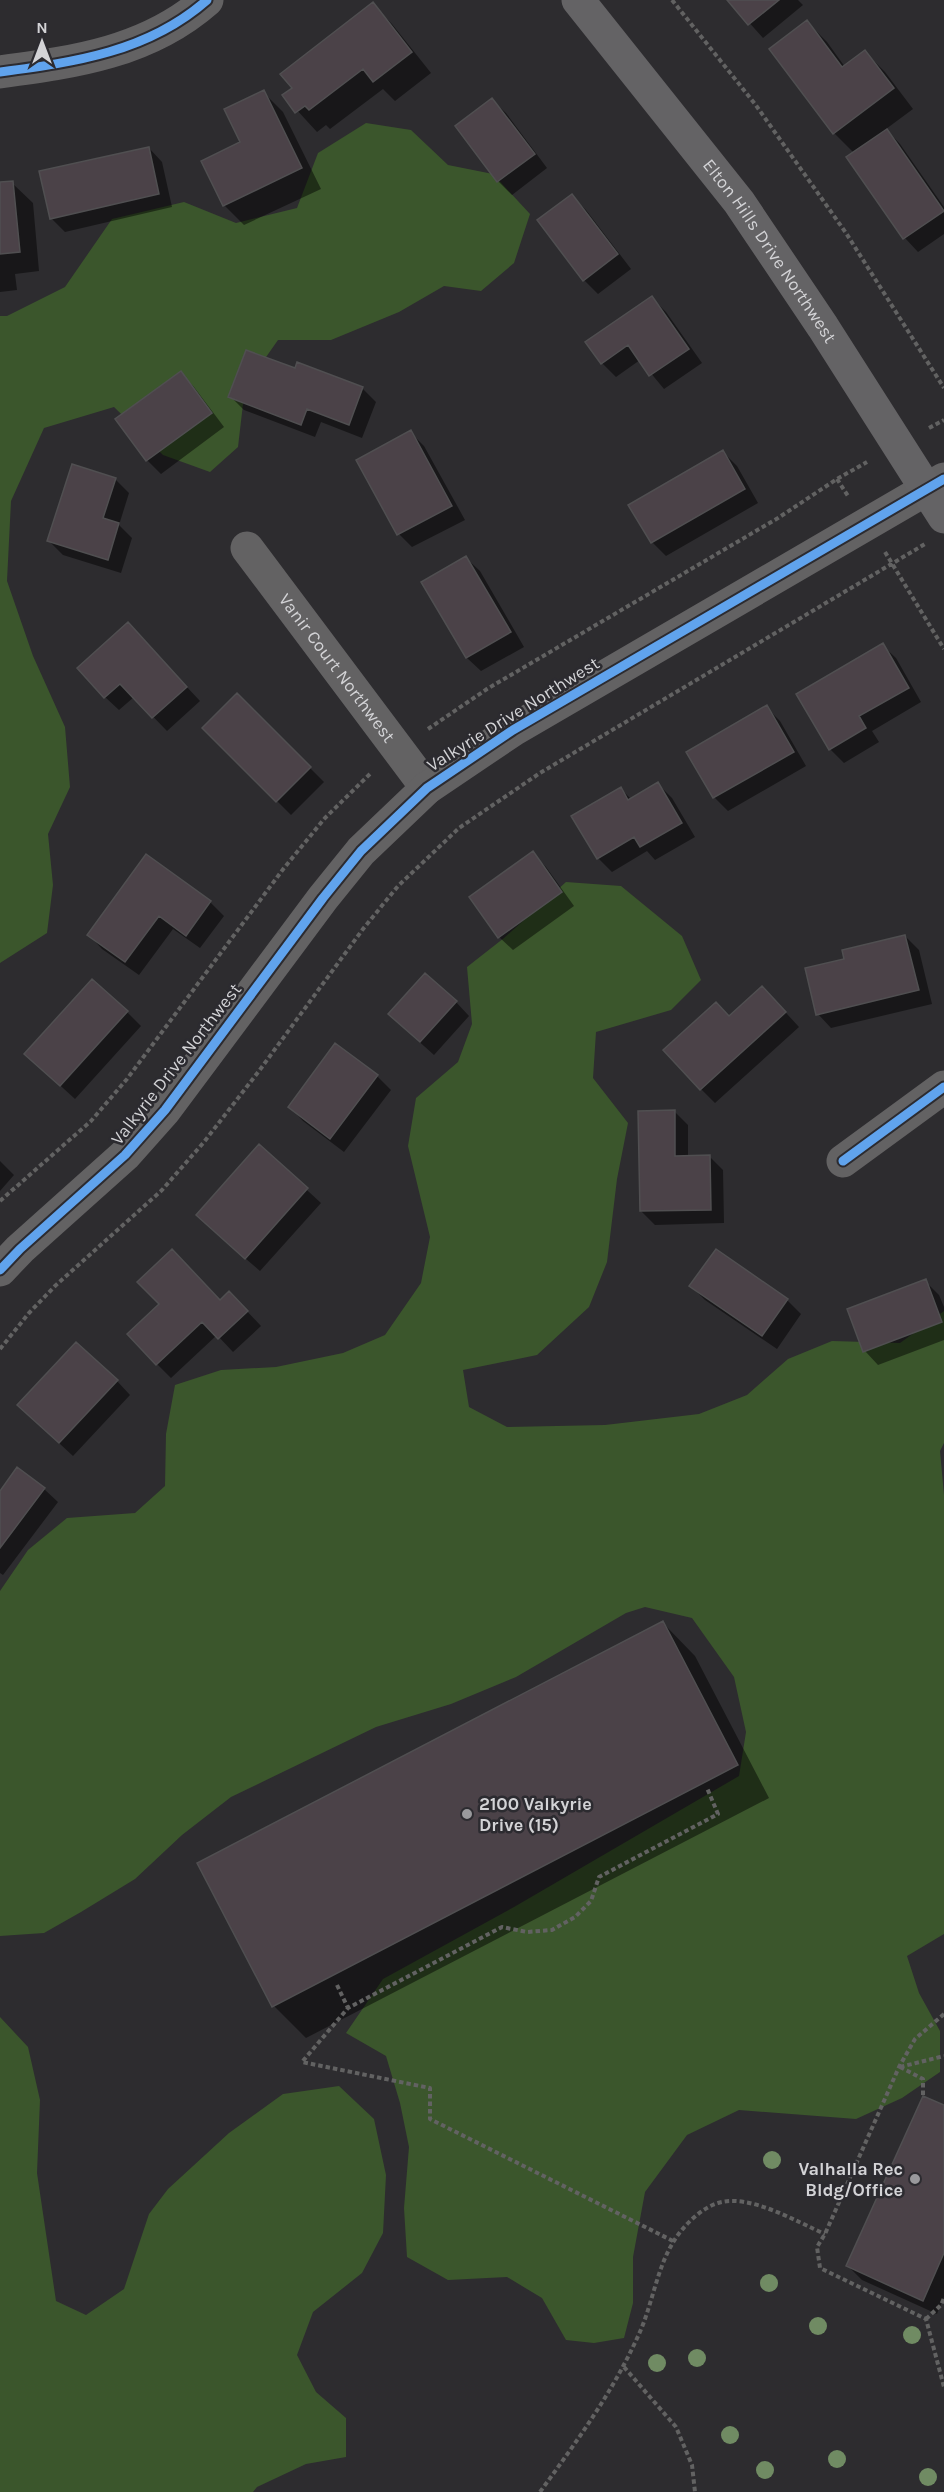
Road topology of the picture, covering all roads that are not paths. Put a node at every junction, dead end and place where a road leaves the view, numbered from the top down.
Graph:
1 (207, 0) edge
2 (578, 0) edge
3 (0, 72) edge
4 (936, 484) edge
5 (939, 528) edge
6 (247, 548) dead end
7 (427, 788) junction
8 (944, 1087) edge
9 (843, 1161) dead end
10 (0, 1270) edge

1 - 3 street
2 - 4 main road, Elton Hills Drive Northwest
4 - 5 main road, Elton Hills Drive Northwest
4 - 7 street, Valkyrie Drive Northwest
6 - 7 street, Vanir Court Northwest
7 - 10 street, Valkyrie Drive Northwest
8 - 9 street

